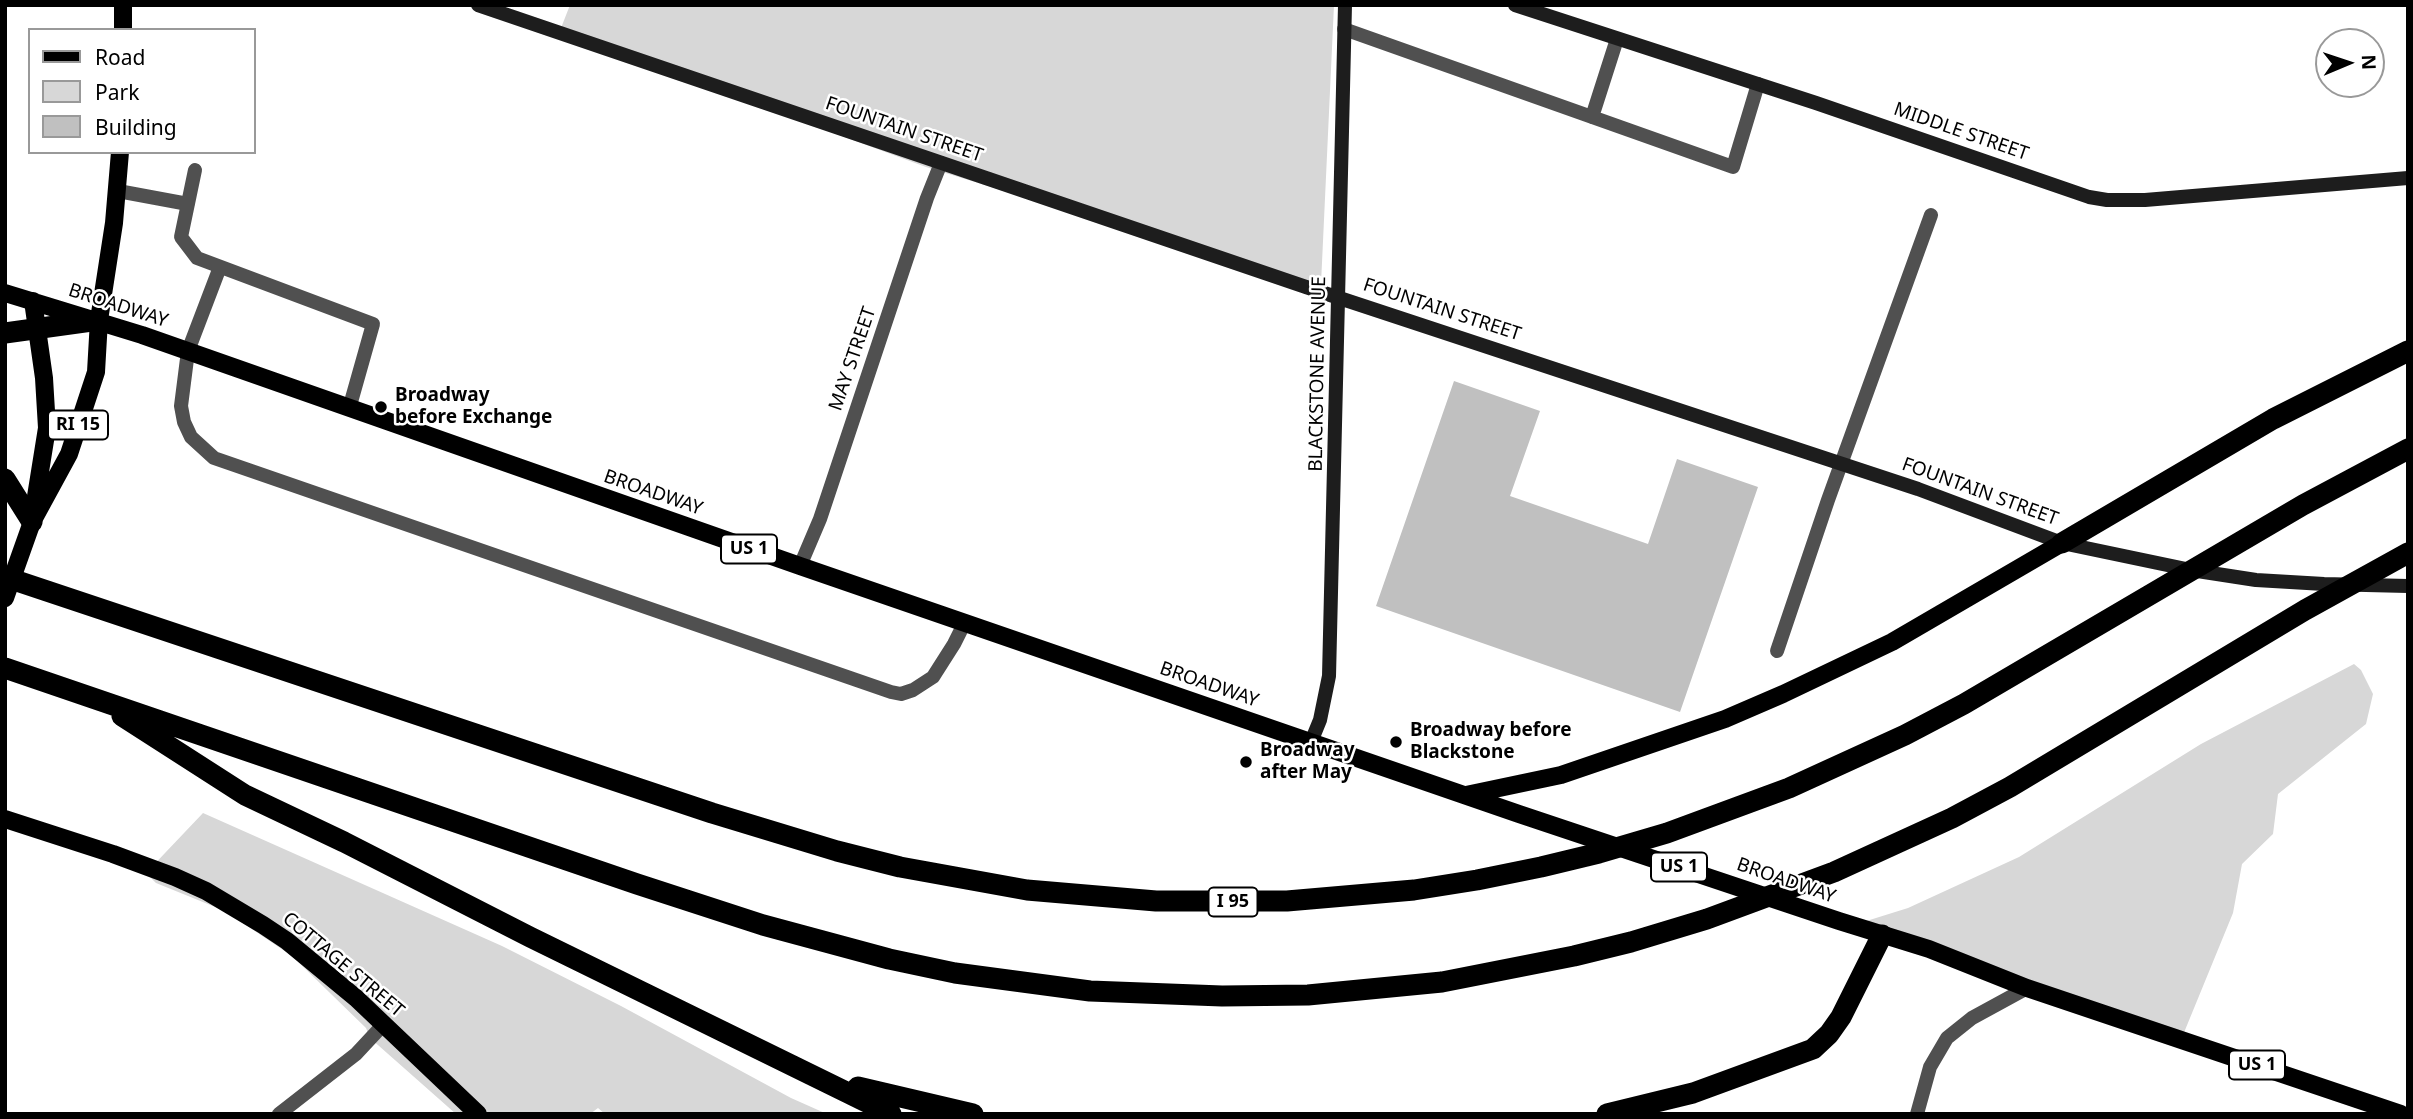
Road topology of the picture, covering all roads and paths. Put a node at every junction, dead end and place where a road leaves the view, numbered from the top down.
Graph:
1 (123, 5) edge
2 (478, 5) edge
3 (1345, 5) edge
4 (1516, 5) edge
5 (502, 9) edge
6 (122, 28) edge
7 (1344, 29) junction
8 (1617, 39) junction
9 (1758, 84) junction
10 (1592, 117) junction
11 (120, 154) edge
12 (941, 163) junction
13 (195, 170) dead end
14 (2408, 177) edge
15 (118, 191) junction
16 (188, 204) junction
17 (1931, 215) dead end
18 (220, 267) junction
19 (5, 293) edge
20 (1339, 296) junction
21 (33, 301) junction
22 (99, 320) junction
23 (37, 329) junction
24 (5, 333) edge
25 (188, 351) junction
26 (2408, 351) edge
27 (349, 408) junction
28 (2408, 449) edge
29 (1841, 463) junction
30 (5, 479) edge
31 (32, 522) junction
32 (2062, 543) junction
33 (2408, 553) edge
34 (800, 566) junction
35 (5, 577) edge
36 (2408, 586) edge
37 (5, 598) edge
38 (964, 622) junction
39 (1777, 651) dead end
40 (5, 668) edge
41 (94, 698) junction
42 (1311, 742) junction
43 (1465, 795) junction
44 (5, 819) edge
45 (1882, 935) junction
46 (2027, 988) junction
47 (383, 1025) junction
48 (803, 1069) junction
49 (2372, 1109) edge
50 (279, 1114) edge
51 (478, 1114) edge
52 (891, 1114) edge
53 (973, 1114) edge
54 (1607, 1114) edge
55 (1917, 1114) edge
56 (2401, 1114) edge

1 - 6 main road
2 - 5 street, FOUNTAIN STREET
3 - 7 street, BLACKSTONE AVENUE
4 - 8 street, MIDDLE STREET
5 - 12 street, FOUNTAIN STREET
7 - 10 street
7 - 20 street, BLACKSTONE AVENUE
8 - 9 street, MIDDLE STREET
8 - 10 street
9 - 10 street
9 - 14 street, MIDDLE STREET
11 - 15 main road, RI 15
12 - 20 street, FOUNTAIN STREET
12 - 34 street, MAY STREET
13 - 16 street
15 - 16 street
15 - 22 main road, RI 15
16 - 18 street
17 - 29 street
18 - 25 street
18 - 27 street
19 - 21 main road, BROADWAY
20 - 29 street, FOUNTAIN STREET
20 - 42 street, BLACKSTONE AVENUE
21 - 22 main road, BROADWAY
21 - 23 main road
22 - 23 highway, US 1
22 - 25 main road, BROADWAY / US 1
22 - 31 main road, RI 15
23 - 24 highway, US 1
23 - 31 main road
25 - 27 main road, BROADWAY / US 1
25 - 38 street
26 - 32 highway
27 - 34 main road, BROADWAY / US 1
28 - 35 highway, I 95
29 - 32 street, FOUNTAIN STREET
29 - 39 street
30 - 31 highway
31 - 37 main road, RI 15
32 - 36 street, FOUNTAIN STREET
32 - 43 main road
33 - 41 highway
34 - 38 main road, BROADWAY / US 1
38 - 42 main road, BROADWAY / US 1
40 - 41 highway
41 - 48 highway
42 - 43 main road, BROADWAY / US 1
43 - 45 main road, BROADWAY / US 1
44 - 47 main road, COTTAGE STREET
45 - 46 main road, BROADWAY / US 1
45 - 54 highway
46 - 49 main road, BROADWAY / US 1
46 - 55 street
47 - 50 street
47 - 51 main road, COTTAGE STREET
48 - 52 highway
48 - 53 highway
49 - 56 main road, BROADWAY / US 1

